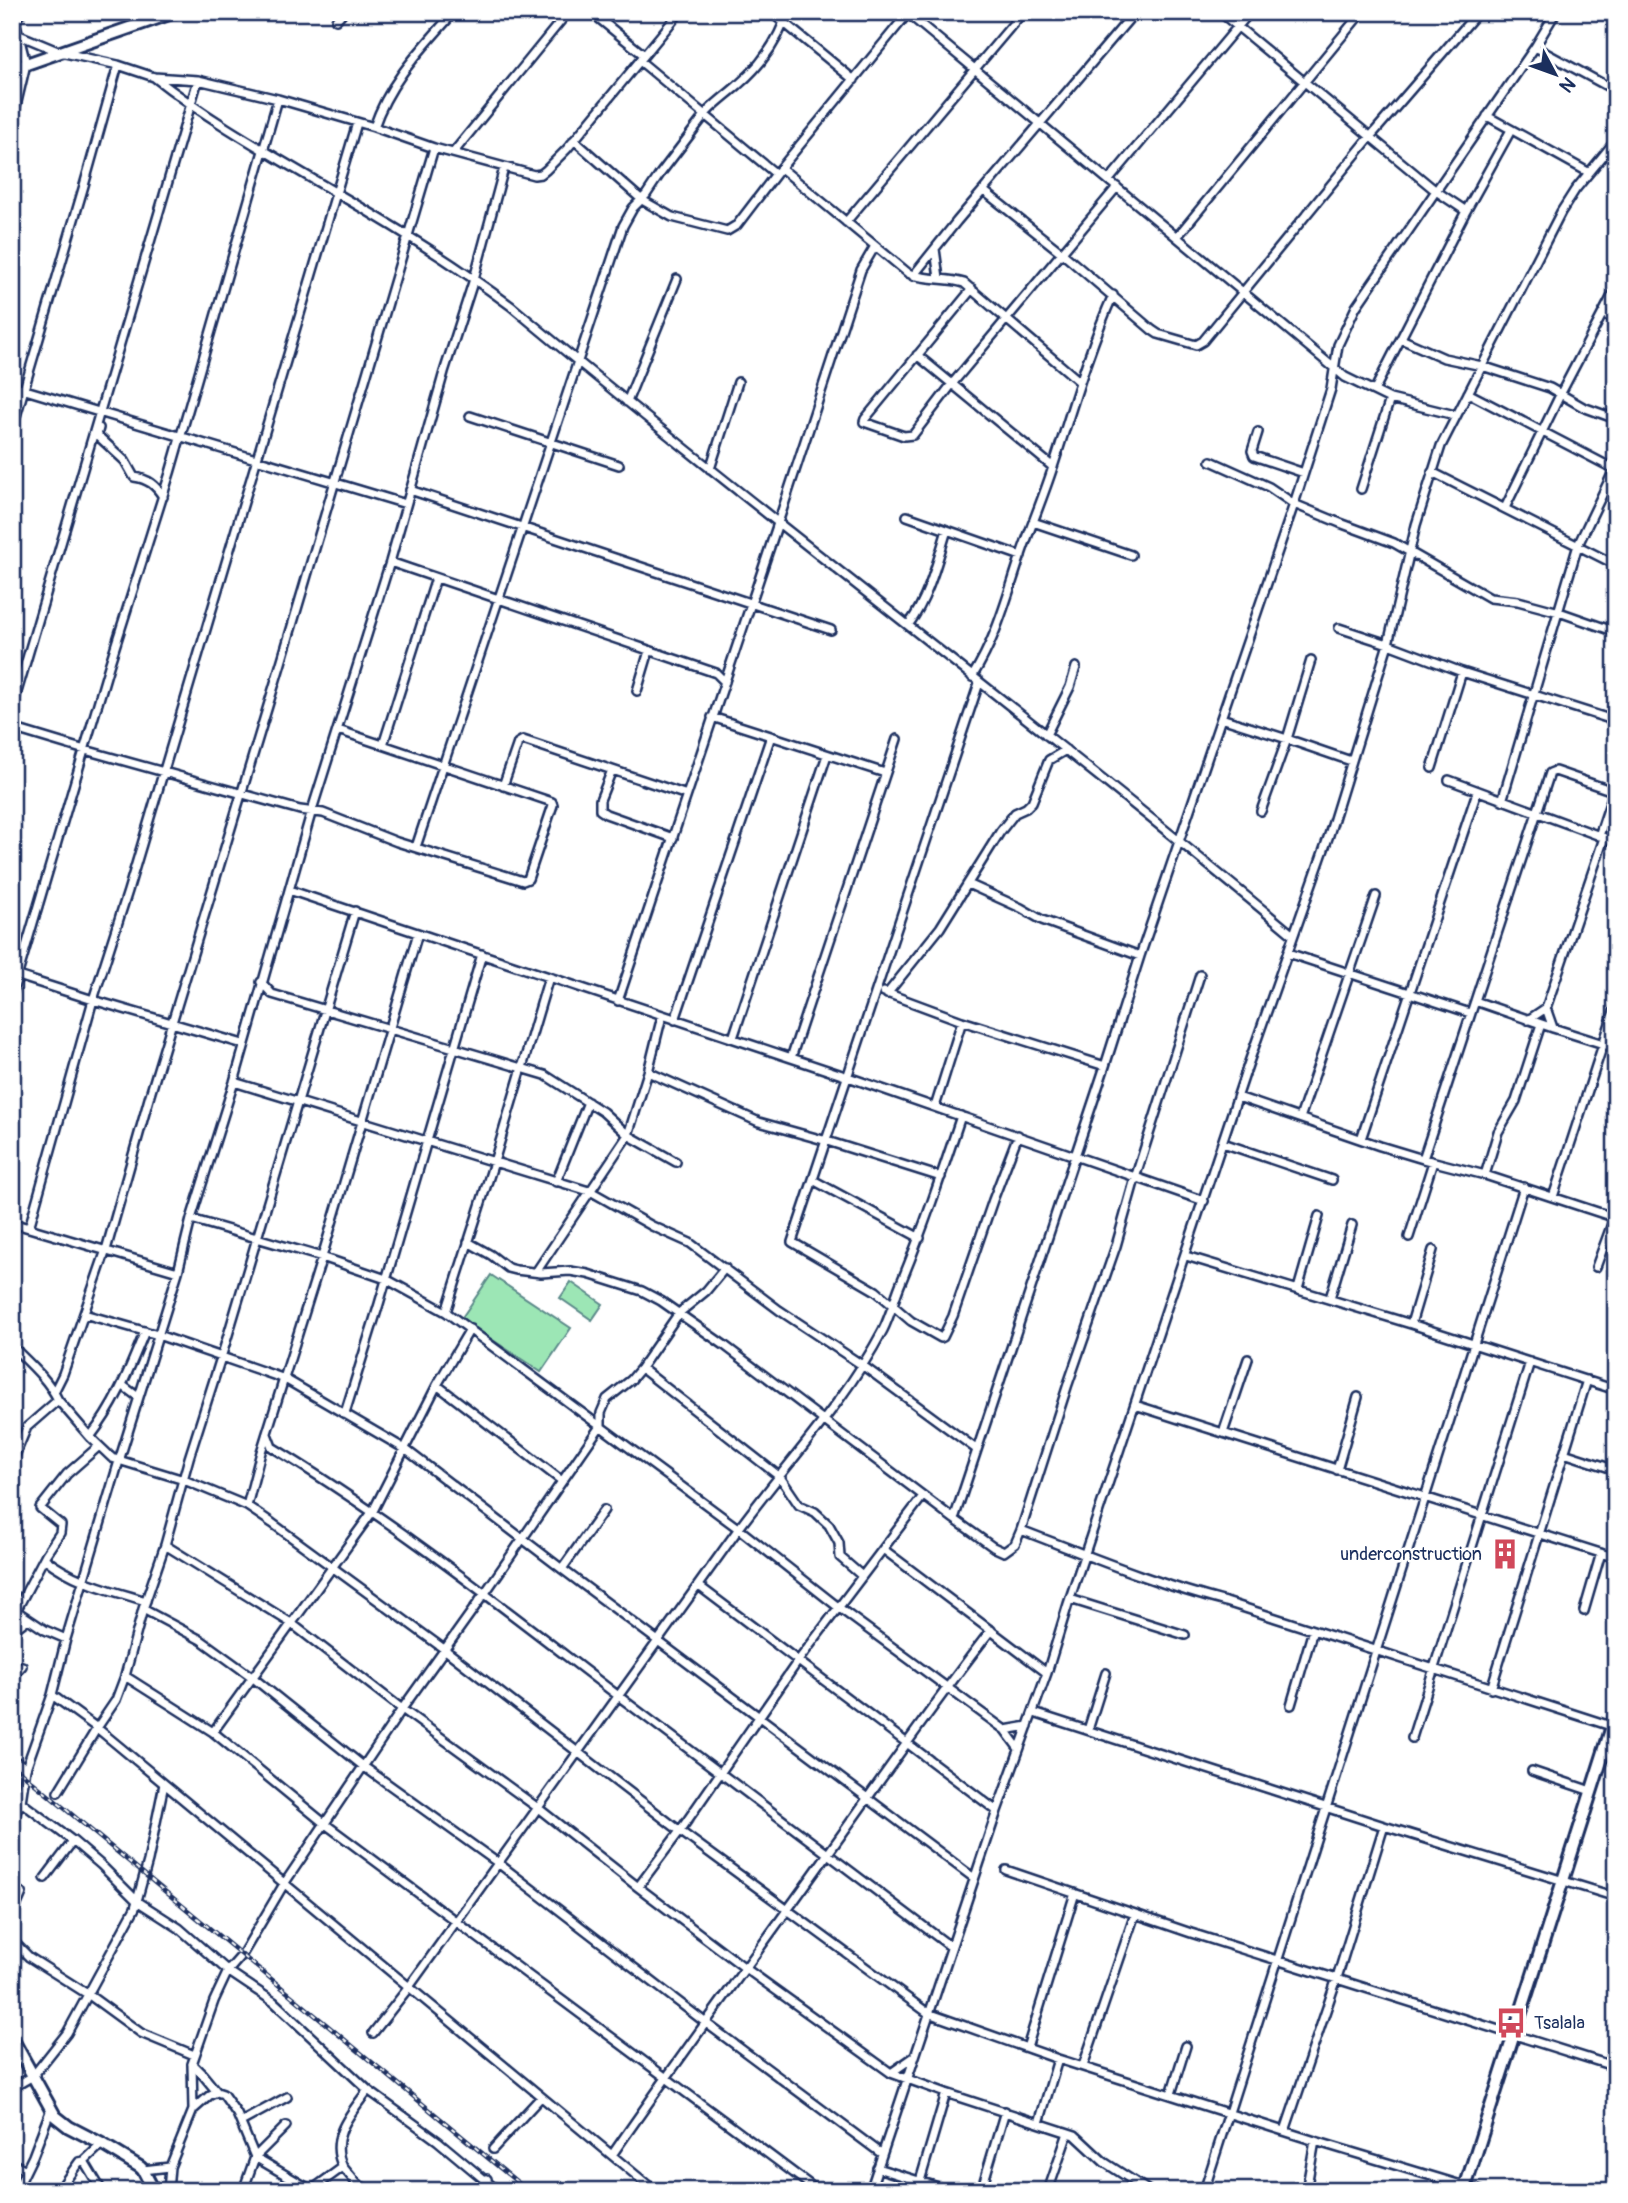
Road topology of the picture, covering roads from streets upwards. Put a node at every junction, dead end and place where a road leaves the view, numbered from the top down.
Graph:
1 (22, 12) edge
2 (175, 12) edge
3 (343, 12) edge
4 (454, 12) edge
5 (568, 12) edge
6 (591, 12) edge
7 (680, 12) edge
8 (772, 12) edge
9 (1023, 12) edge
10 (1136, 12) edge
11 (1220, 12) edge
12 (1250, 12) edge
13 (1362, 12) edge
14 (1478, 12) edge
15 (908, 13) edge
16 (1552, 14) edge
17 (336, 20) dead end
18 (784, 22) junction
19 (1237, 27) junction
20 (791, 28) junction
21 (15, 33) edge
22 (778, 37) junction
23 (1535, 47) junction
24 (60, 52) junction
25 (642, 58) junction
26 (26, 64) junction
27 (118, 65) junction
28 (12, 69) edge
29 (975, 70) junction
30 (154, 77) junction
31 (198, 80) junction
32 (853, 80) junction
33 (1304, 82) junction
34 (1616, 91) edge
35 (278, 99) junction
36 (190, 105) junction
37 (1486, 116) junction
38 (705, 117) junction
39 (12, 123) edge
40 (357, 123) junction
41 (1041, 125) junction
42 (374, 127) junction
43 (1511, 130) junction
44 (1370, 137) junction
45 (574, 140) junction
46 (1616, 141) edge
47 (434, 148) junction
48 (264, 151) junction
49 (453, 153) junction
50 (504, 168) junction
51 (778, 171) junction
52 (1588, 172) junction
53 (1109, 180) junction
54 (1117, 187) junction
55 (984, 191) junction
56 (1436, 191) junction
57 (336, 192) junction
58 (642, 200) junction
59 (1466, 211) junction
60 (846, 222) junction
61 (407, 237) junction
62 (1177, 237) junction
63 (875, 246) junction
64 (934, 249) junction
65 (1062, 253) junction
66 (913, 276) junction
67 (939, 278) junction
68 (474, 279) junction
69 (677, 279) dead end
70 (1616, 288) edge
71 (972, 289) junction
72 (1242, 291) junction
73 (1112, 295) junction
74 (1603, 313) junction
75 (1007, 320) junction
76 (1616, 321) edge
77 (1401, 339) junction
78 (917, 355) junction
79 (579, 363) junction
80 (1482, 366) junction
81 (1334, 369) junction
82 (1079, 381) junction
83 (738, 382) dead end
84 (952, 384) junction
85 (12, 386) edge
86 (24, 390) junction
87 (1374, 391) junction
88 (1468, 393) junction
89 (1561, 393) junction
90 (1390, 399) junction
91 (627, 402) junction
92 (99, 414) junction
93 (1455, 415) junction
94 (470, 416) dead end
95 (1616, 419) edge
96 (12, 430) edge
97 (1258, 432) dead end
98 (1542, 432) junction
99 (180, 436) junction
100 (551, 443) junction
101 (256, 460) junction
102 (1210, 461) dead end
103 (619, 465) dead end
104 (1053, 467) junction
105 (710, 469) junction
106 (1615, 470) edge
107 (1432, 472) junction
108 (1304, 473) junction
109 (335, 484) junction
110 (1361, 489) dead end
111 (410, 490) junction
112 (163, 497) junction
113 (1294, 504) junction
114 (406, 505) junction
115 (1505, 508) junction
116 (907, 516) dead end
117 (1033, 522) junction
118 (778, 523) junction
119 (522, 527) junction
120 (947, 530) junction
121 (1578, 545) junction
122 (1409, 553) junction
123 (1130, 555) dead end
124 (1021, 556) junction
125 (390, 562) junction
126 (1616, 565) edge
127 (436, 578) junction
128 (498, 599) junction
129 (751, 603) junction
130 (1559, 612) junction
131 (909, 624) junction
132 (1339, 628) dead end
133 (831, 630) dead end
134 (1616, 632) edge
135 (1388, 644) junction
136 (649, 651) junction
137 (1311, 660) dead end
138 (1076, 667) dead end
139 (729, 671) junction
140 (1462, 672) junction
141 (716, 673) junction
142 (976, 680) junction
143 (725, 682) junction
144 (637, 691) dead end
145 (1534, 696) junction
146 (12, 709) edge
147 (712, 717) junction
148 (1221, 718) junction
149 (1615, 719) edge
150 (12, 728) edge
151 (338, 730) junction
152 (771, 736) junction
153 (1046, 736) junction
154 (897, 739) dead end
155 (1287, 739) junction
156 (1054, 741) junction
157 (383, 746) junction
158 (85, 750) junction
159 (1066, 750) junction
160 (827, 755) junction
161 (1049, 761) junction
162 (1351, 761) junction
163 (444, 765) junction
164 (1432, 768) dead end
165 (612, 770) junction
166 (162, 772) junction
167 (885, 773) junction
168 (1449, 780) dead end
169 (503, 786) junction
170 (1614, 788) edge
171 (1477, 792) junction
172 (240, 794) junction
173 (687, 796) junction
174 (1502, 801) junction
175 (312, 810) junction
176 (1261, 811) dead end
177 (1536, 812) junction
178 (1601, 837) junction
179 (673, 838) junction
180 (1179, 842) junction
181 (1616, 842) edge
182 (416, 846) junction
183 (968, 884) junction
184 (289, 890) junction
185 (1376, 897) dead end
186 (355, 911) junction
187 (418, 933) junction
188 (1293, 935) junction
189 (1288, 953) junction
190 (482, 954) junction
191 (1140, 956) junction
192 (1348, 973) junction
193 (15, 975) edge
194 (1200, 975) dead end
195 (549, 977) junction
196 (261, 982) junction
197 (876, 990) junction
198 (1410, 993) junction
199 (12, 994) edge
200 (272, 994) junction
201 (887, 994) junction
202 (258, 995) junction
203 (93, 1000) junction
204 (1475, 1000) junction
205 (618, 1001) junction
206 (1616, 1005) edge
207 (1546, 1008) junction
208 (324, 1009) junction
209 (1470, 1013) junction
210 (662, 1016) junction
211 (675, 1020) junction
212 (1528, 1020) junction
213 (962, 1021) junction
214 (172, 1023) junction
215 (1541, 1024) junction
216 (1553, 1028) junction
217 (390, 1029) junction
218 (733, 1038) junction
219 (1602, 1043) junction
220 (243, 1044) junction
221 (454, 1048) junction
222 (1616, 1048) edge
223 (791, 1058) junction
224 (1105, 1066) junction
225 (522, 1068) junction
226 (648, 1072) junction
227 (848, 1077) junction
228 (234, 1082) junction
229 (1238, 1097) junction
230 (298, 1101) junction
231 (588, 1102) junction
232 (935, 1107) junction
233 (961, 1116) junction
234 (1300, 1118) junction
235 (362, 1121) junction
236 (628, 1135) junction
237 (1018, 1135) junction
238 (1361, 1139) junction
239 (426, 1141) junction
240 (827, 1141) junction
241 (1223, 1143) junction
242 (1075, 1155) junction
243 (1423, 1159) junction
244 (676, 1162) dead end
245 (1433, 1162) junction
246 (494, 1163) junction
247 (1136, 1175) junction
248 (1485, 1175) junction
249 (941, 1177) junction
250 (813, 1180) junction
251 (1332, 1180) dead end
252 (556, 1182) junction
253 (1524, 1187) junction
254 (592, 1192) junction
255 (1553, 1197) junction
256 (1204, 1200) junction
257 (1319, 1216) dead end
258 (1615, 1216) edge
259 (191, 1219) junction
260 (1352, 1225) dead end
261 (13, 1226) edge
262 (29, 1228) junction
263 (1409, 1237) dead end
264 (256, 1238) junction
265 (920, 1238) junction
266 (468, 1242) junction
267 (106, 1250) junction
268 (1433, 1250) dead end
269 (322, 1256) junction
270 (1186, 1256) junction
271 (1596, 1267) dead end
272 (726, 1268) junction
273 (178, 1272) junction
274 (536, 1272) junction
275 (386, 1279) junction
276 (1298, 1289) junction
277 (1330, 1298) junction
278 (892, 1305) junction
279 (446, 1312) junction
280 (679, 1312) junction
281 (84, 1314) junction
282 (1411, 1324) junction
283 (470, 1329) junction
284 (145, 1331) junction
285 (158, 1335) junction
286 (1475, 1343) junction
287 (12, 1346) edge
288 (221, 1357) junction
289 (1248, 1359) dead end
290 (1530, 1362) junction
291 (862, 1365) junction
292 (641, 1368) junction
293 (285, 1379) junction
294 (1587, 1380) junction
295 (122, 1385) junction
296 (437, 1385) junction
297 (1616, 1390) edge
298 (56, 1396) junction
299 (138, 1397) junction
300 (1358, 1397) dead end
301 (1135, 1405) junction
302 (345, 1413) junction
303 (824, 1421) junction
304 (601, 1425) junction
305 (1223, 1433) junction
306 (267, 1434) junction
307 (90, 1437) junction
308 (99, 1446) junction
309 (272, 1447) junction
310 (405, 1449) junction
311 (976, 1450) junction
312 (261, 1452) junction
313 (1564, 1454) junction
314 (119, 1461) junction
315 (12, 1463) edge
316 (1337, 1470) junction
317 (1616, 1470) edge
318 (779, 1477) junction
319 (184, 1480) junction
320 (562, 1481) junction
321 (923, 1496) junction
322 (1426, 1498) junction
323 (247, 1506) junction
324 (604, 1510) dead end
325 (373, 1511) junction
326 (1483, 1515) junction
327 (954, 1519) junction
328 (739, 1529) junction
329 (1021, 1530) junction
330 (1538, 1534) junction
331 (523, 1538) junction
332 (165, 1545) junction
333 (883, 1549) junction
334 (1601, 1553) junction
335 (1084, 1556) junction
336 (44, 1558) junction
337 (1616, 1558) edge
338 (332, 1566) junction
339 (562, 1570) junction
340 (862, 1576) junction
341 (83, 1582) junction
342 (699, 1586) junction
343 (485, 1593) junction
344 (1070, 1599) junction
345 (145, 1605) junction
346 (838, 1607) junction
347 (14, 1610) edge
348 (1584, 1611) dead end
349 (28, 1619) junction
350 (291, 1623) junction
351 (991, 1630) junction
352 (1313, 1630) junction
353 (12, 1631) edge
354 (1185, 1635) dead end
355 (66, 1639) junction
356 (659, 1642) junction
357 (443, 1649) junction
358 (1377, 1651) junction
359 (798, 1661) junction
360 (22, 1666) dead end
361 (1433, 1670) junction
362 (1047, 1673) junction
363 (1106, 1673) dead end
364 (125, 1676) junction
365 (12, 1677) edge
366 (253, 1677) junction
367 (947, 1687) junction
368 (1491, 1689) junction
369 (52, 1695) junction
370 (618, 1696) junction
371 (1291, 1705) dead end
372 (402, 1709) junction
373 (1034, 1713) junction
374 (1616, 1714) edge
375 (759, 1717) junction
376 (1028, 1726) junction
377 (1614, 1727) edge
378 (97, 1728) junction
379 (1005, 1730) junction
380 (1088, 1730) junction
381 (213, 1732) junction
382 (1412, 1738) dead end
383 (907, 1741) junction
384 (1019, 1749) junction
385 (578, 1751) junction
386 (12, 1759) edge
387 (363, 1766) junction
388 (26, 1768) junction
389 (1531, 1771) dead end
390 (719, 1774) junction
391 (164, 1784) junction
392 (1591, 1791) junction
393 (58, 1792) dead end
394 (12, 1796) edge
395 (868, 1798) junction
396 (21, 1802) junction
397 (1328, 1807) junction
398 (538, 1808) junction
399 (997, 1811) junction
400 (12, 1820) edge
401 (324, 1823) junction
402 (1384, 1826) junction
403 (680, 1831) junction
404 (73, 1841) junction
405 (828, 1853) junction
406 (498, 1863) junction
407 (1006, 1870) dead end
408 (45, 1878) dead end
409 (974, 1878) junction
410 (1563, 1880) junction
411 (284, 1884) junction
412 (638, 1887) junction
413 (12, 1888) edge
414 (1075, 1893) junction
415 (1616, 1897) edge
416 (137, 1901) junction
417 (788, 1910) junction
418 (1135, 1914) junction
419 (12, 1916) edge
420 (457, 1920) junction
421 (12, 1940) edge
422 (951, 1947) junction
423 (1278, 1960) junction
424 (745, 1968) junction
425 (228, 1971) junction
426 (1337, 1978) junction
427 (409, 1987) junction
428 (89, 1995) junction
429 (928, 2014) junction
430 (706, 2023) junction
431 (373, 2033) dead end
432 (1513, 2034) junction
433 (12, 2038) edge
434 (1186, 2046) dead end
435 (1027, 2048) junction
436 (194, 2055) junction
437 (915, 2057) junction
438 (1058, 2059) junction
439 (191, 2064) junction
440 (1083, 2066) junction
441 (1616, 2067) edge
442 (891, 2073) junction
443 (33, 2076) junction
444 (665, 2078) junction
445 (908, 2078) junction
446 (12, 2088) edge
447 (368, 2090) junction
448 (217, 2092) junction
449 (946, 2093) junction
450 (1171, 2094) junction
451 (288, 2097) dead end
452 (541, 2097) junction
453 (51, 2109) junction
454 (193, 2110) junction
455 (1005, 2111) junction
456 (1229, 2113) junction
457 (241, 2122) junction
458 (1039, 2123) junction
459 (286, 2126) dead end
460 (1285, 2131) junction
461 (1068, 2133) junction
462 (1315, 2141) junction
463 (102, 2144) junction
464 (493, 2149) dead end
465 (882, 2154) junction
466 (612, 2155) junction
467 (255, 2157) junction
468 (84, 2161) junction
469 (12, 2163) edge
470 (170, 2167) junction
471 (343, 2167) junction
472 (877, 2168) junction
473 (143, 2169) junction
474 (26, 2170) junction
475 (487, 2179) junction
476 (920, 2181) junction
477 (64, 2183) dead end
478 (357, 2187) edge
479 (1465, 2188) edge
480 (312, 2190) edge
481 (945, 2190) edge
482 (16, 2191) edge
483 (102, 2191) edge
484 (155, 2191) edge
485 (168, 2191) edge
486 (243, 2191) edge
487 (371, 2191) edge
488 (476, 2191) edge
489 (498, 2191) edge
490 (655, 2191) edge
491 (818, 2191) edge
492 (870, 2191) edge
493 (981, 2191) edge
494 (1048, 2191) edge
495 (1149, 2191) edge
496 (1205, 2191) edge
497 (1306, 2191) edge
498 (1481, 2191) edge

1 - 21 street
2 - 24 street
3 - 17 street
4 - 42 street
5 - 49 street
6 - 25 street
7 - 25 street
8 - 18 street
9 - 29 street
10 - 41 street
11 - 19 street
12 - 19 street
13 - 33 street
14 - 44 street
15 - 29 street
15 - 32 street
16 - 23 street
18 - 20 street
18 - 22 street
19 - 33 street
19 - 53 street
20 - 22 street
20 - 32 street
21 - 24 street
21 - 26 street
22 - 38 street
23 - 34 street
23 - 37 street
24 - 26 street
24 - 27 street
25 - 38 street
25 - 45 street
26 - 28 street
26 - 39 street
27 - 30 street
27 - 86 street
29 - 41 street
29 - 60 street
30 - 31 street
30 - 36 street
31 - 35 street
31 - 36 street
32 - 51 street
33 - 44 street
33 - 62 street
35 - 40 street
35 - 48 street
36 - 48 street
36 - 92 street
37 - 43 street
37 - 56 street
38 - 51 street
38 - 58 street
40 - 42 street
40 - 57 street
41 - 53 street
41 - 55 street
42 - 47 street
43 - 52 street
43 - 59 street
44 - 56 street
44 - 72 street
45 - 50 street
45 - 58 street
46 - 52 street
47 - 49 street
47 - 61 street
48 - 57 street
48 - 99 street
49 - 50 street
50 - 68 street
51 - 58 street
51 - 60 street
52 - 80 street
53 - 54 street
54 - 62 street
54 - 65 street
55 - 64 street
55 - 65 street
56 - 59 street
56 - 81 street
57 - 61 street
57 - 101 street
58 - 79 street
59 - 77 street
60 - 63 street
61 - 68 street
61 - 109 street
62 - 72 street
63 - 66 street
63 - 118 street
64 - 66 street
64 - 67 street
65 - 73 street
65 - 75 street
66 - 67 street
67 - 71 street
68 - 79 street
68 - 111 street
69 - 91 street
70 - 74 street
71 - 75 street
71 - 78 street
72 - 73 street
72 - 81 street
73 - 82 street
74 - 76 street
74 - 89 street
75 - 82 street
75 - 84 street
77 - 80 street
77 - 87 street
78 - 84 street
78 - 84 street
79 - 91 street
79 - 100 street
80 - 88 street
80 - 89 street
81 - 87 street
81 - 108 street
82 - 104 street
83 - 105 street
84 - 104 street
85 - 86 street
86 - 92 street
86 - 96 street
87 - 90 street
88 - 93 street
88 - 98 street
89 - 95 street
89 - 98 street
90 - 93 street
90 - 110 street
91 - 105 street
92 - 99 street
92 - 112 street
92 - 146 street
93 - 107 street
94 - 100 street
97 - 108 street
98 - 106 street
98 - 115 street
99 - 101 street
99 - 112 street
100 - 103 street
100 - 119 street
101 - 109 street
101 - 166 street
102 - 113 street
104 - 117 street
105 - 118 street
106 - 121 street
107 - 115 street
107 - 122 street
108 - 113 street
109 - 114 street
109 - 172 street
111 - 114 street
111 - 119 street
112 - 158 street
113 - 122 street
113 - 148 street
114 - 125 street
115 - 121 street
116 - 120 street
117 - 123 street
117 - 124 street
118 - 129 street
118 - 131 street
119 - 128 street
119 - 129 street
120 - 124 street
120 - 131 street
121 - 126 street
121 - 130 street
122 - 130 street
122 - 135 street
124 - 142 street
125 - 127 street
125 - 151 street
127 - 128 street
127 - 157 street
128 - 136 street
128 - 163 street
129 - 133 street
129 - 139 street
130 - 134 street
130 - 145 street
131 - 142 street
132 - 135 street
135 - 140 street
135 - 162 street
136 - 141 street
136 - 144 street
137 - 155 street
138 - 153 street
139 - 141 street
139 - 143 street
140 - 145 street
140 - 164 street
141 - 143 street
142 - 153 street
142 - 197 street
143 - 147 street
145 - 149 street
145 - 174 street
147 - 152 street
147 - 173 street
148 - 155 street
148 - 180 street
150 - 158 street
151 - 157 street
151 - 175 street
152 - 160 street
152 - 211 street
153 - 156 street
154 - 167 street
155 - 162 street
155 - 176 street
156 - 159 street
156 - 161 street
157 - 163 street
158 - 166 street
158 - 193 street
159 - 161 street
159 - 180 street
160 - 167 street
160 - 218 street
161 - 183 street
162 - 188 street
163 - 169 street
163 - 182 street
165 - 169 street
165 - 173 street
165 - 179 street
166 - 172 street
166 - 203 street
167 - 223 street
168 - 171 street
169 - 182 street
170 - 177 street
170 - 178 street
171 - 174 street
171 - 198 street
172 - 175 street
172 - 214 street
173 - 179 street
174 - 177 street
175 - 182 street
175 - 184 street
177 - 178 street
177 - 204 street
178 - 181 street
178 - 207 street
179 - 205 street
180 - 188 street
180 - 191 street
183 - 191 street
183 - 201 street
184 - 186 street
184 - 196 street
185 - 192 street
186 - 187 street
186 - 208 street
187 - 190 street
187 - 217 street
188 - 189 street
189 - 192 street
189 - 229 street
190 - 195 street
190 - 221 street
191 - 224 street
192 - 198 street
192 - 234 street
193 - 199 street
193 - 203 street
194 - 247 street
195 - 205 street
195 - 225 street
196 - 200 street
196 - 202 street
197 - 201 street
197 - 227 street
198 - 209 street
198 - 238 street
200 - 202 street
200 - 208 street
201 - 213 street
202 - 220 street
203 - 214 street
203 - 262 street
204 - 209 street
204 - 212 street
205 - 210 street
206 - 219 street
207 - 212 street
207 - 216 street
208 - 217 street
208 - 230 street
209 - 243 street
210 - 211 street
210 - 226 street
211 - 218 street
212 - 215 street
213 - 224 street
213 - 232 street
214 - 220 street
214 - 267 street
215 - 216 street
215 - 248 street
216 - 219 street
217 - 221 street
217 - 235 street
218 - 223 street
219 - 222 street
219 - 255 street
220 - 228 street
221 - 225 street
221 - 239 street
223 - 227 street
224 - 242 street
225 - 231 street
225 - 246 street
226 - 236 street
226 - 240 street
227 - 232 street
227 - 240 street
228 - 230 street
228 - 259 street
229 - 234 street
229 - 241 street
230 - 235 street
230 - 264 street
231 - 236 street
231 - 252 street
232 - 233 street
233 - 237 street
233 - 249 street
234 - 238 street
235 - 239 street
235 - 269 street
236 - 244 street
236 - 254 street
237 - 242 street
237 - 278 street
238 - 243 street
239 - 246 street
239 - 275 street
240 - 249 street
240 - 250 street
241 - 251 street
241 - 256 street
242 - 247 street
242 - 311 street
243 - 245 street
245 - 248 street
245 - 263 street
246 - 252 street
246 - 266 street
247 - 256 street
247 - 329 street
248 - 253 street
249 - 265 street
250 - 265 street
250 - 278 street
252 - 254 street
253 - 255 street
253 - 286 street
254 - 272 street
254 - 274 street
255 - 258 street
256 - 270 street
257 - 276 street
258 - 271 street
259 - 264 street
259 - 273 street
260 - 277 street
261 - 262 street
262 - 267 street
264 - 269 street
264 - 288 street
265 - 278 street
266 - 274 street
266 - 279 street
267 - 273 street
267 - 281 street
268 - 282 street
269 - 275 street
269 - 293 street
270 - 276 street
270 - 301 street
272 - 280 street
272 - 291 street
273 - 285 street
274 - 280 street
275 - 279 street
275 - 302 street
276 - 277 street
277 - 282 street
278 - 291 street
279 - 283 street
280 - 292 street
280 - 303 street
281 - 284 street
281 - 298 street
282 - 286 street
283 - 296 street
283 - 304 street
284 - 285 street
284 - 295 street
285 - 288 street
285 - 299 street
286 - 290 street
286 - 322 street
287 - 298 street
288 - 293 street
288 - 319 street
289 - 305 street
290 - 294 street
290 - 326 street
291 - 303 street
291 - 311 street
292 - 304 street
292 - 318 street
293 - 302 street
293 - 306 street
294 - 297 street
294 - 313 street
295 - 299 street
295 - 307 street
296 - 310 street
296 - 320 street
298 - 307 street
298 - 315 street
299 - 314 street
300 - 316 street
301 - 305 street
301 - 335 street
302 - 310 street
303 - 318 street
303 - 321 street
304 - 320 street
304 - 328 street
305 - 316 street
306 - 309 street
306 - 312 street
307 - 308 street
308 - 314 street
308 - 336 street
309 - 312 street
309 - 325 street
310 - 325 street
310 - 331 street
311 - 327 street
312 - 323 street
313 - 317 street
313 - 330 street
314 - 319 street
314 - 341 street
316 - 322 street
318 - 328 street
318 - 340 street
319 - 323 street
319 - 332 street
320 - 331 street
321 - 327 street
321 - 333 street
322 - 326 street
322 - 358 street
323 - 338 street
324 - 339 street
325 - 338 street
325 - 343 street
326 - 330 street
326 - 361 street
327 - 329 street
328 - 342 street
328 - 346 street
329 - 335 street
330 - 334 street
330 - 368 street
331 - 339 street
331 - 343 street
332 - 345 street
332 - 350 street
333 - 340 street
333 - 351 street
334 - 337 street
334 - 348 street
335 - 344 street
335 - 352 street
336 - 341 street
336 - 347 street
338 - 350 street
338 - 357 street
339 - 356 street
340 - 346 street
341 - 345 street
341 - 355 street
342 - 356 street
342 - 359 street
343 - 357 street
343 - 370 street
344 - 354 street
344 - 362 street
345 - 364 street
345 - 366 street
346 - 359 street
346 - 367 street
347 - 349 street
349 - 353 street
349 - 355 street
350 - 366 street
350 - 372 street
351 - 362 street
351 - 367 street
352 - 358 street
352 - 371 street
355 - 369 street
356 - 370 street
356 - 375 street
357 - 372 street
357 - 385 street
358 - 361 street
358 - 397 street
359 - 375 street
359 - 383 street
360 - 365 street
361 - 368 street
361 - 382 street
362 - 373 street
363 - 380 street
364 - 378 street
364 - 381 street
366 - 381 street
366 - 387 street
367 - 379 street
367 - 383 street
368 - 377 street
369 - 378 street
369 - 388 street
370 - 385 street
370 - 390 street
372 - 387 street
372 - 398 street
373 - 376 street
373 - 380 street
374 - 377 street
375 - 390 street
375 - 395 street
376 - 379 street
376 - 384 street
377 - 392 street
378 - 391 street
378 - 393 street
379 - 384 street
380 - 397 street
381 - 401 street
383 - 395 street
383 - 399 street
384 - 399 street
385 - 398 street
385 - 403 street
386 - 388 street
387 - 401 street
387 - 406 street
388 - 396 street
389 - 392 street
390 - 403 street
390 - 405 street
391 - 411 street
391 - 416 street
392 - 410 street
394 - 396 street
395 - 405 street
395 - 409 street
396 - 400 street
396 - 404 street
397 - 402 street
397 - 423 street
398 - 406 street
398 - 412 street
399 - 409 street
401 - 411 street
401 - 420 street
402 - 410 street
402 - 426 street
403 - 412 street
403 - 417 street
404 - 408 street
404 - 416 street
405 - 417 street
405 - 422 street
406 - 420 street
406 - 430 street
407 - 414 street
409 - 422 street
410 - 415 street
410 - 432 street
411 - 425 street
411 - 427 street
412 - 424 street
413 - 419 street
414 - 418 street
414 - 435 street
416 - 425 street
416 - 428 street
417 - 424 street
417 - 429 street
418 - 423 street
418 - 440 street
420 - 427 street
420 - 444 street
421 - 428 street
422 - 429 street
423 - 426 street
423 - 456 street
424 - 430 street
424 - 442 street
425 - 436 street
425 - 447 street
426 - 432 street
426 - 460 street
427 - 431 street
427 - 452 street
428 - 436 street
428 - 443 street
429 - 435 street
429 - 437 street
430 - 444 street
430 - 465 street
432 - 441 street
432 - 479 street
433 - 443 street
434 - 450 street
435 - 438 street
436 - 439 street
437 - 442 street
437 - 445 street
438 - 440 street
438 - 458 street
439 - 448 street
439 - 454 street
440 - 450 street
442 - 445 street
443 - 446 street
443 - 453 street
444 - 466 street
444 - 491 street
445 - 449 street
445 - 465 street
447 - 471 street
447 - 475 street
448 - 454 street
448 - 457 street
449 - 455 street
449 - 476 street
450 - 456 street
451 - 457 street
452 - 464 street
452 - 466 street
453 - 463 street
453 - 474 street
454 - 470 street
455 - 458 street
455 - 493 street
456 - 460 street
456 - 496 street
457 - 467 street
458 - 461 street
459 - 467 street
460 - 462 street
461 - 494 street
461 - 495 street
462 - 479 street
462 - 497 street
463 - 468 street
463 - 473 street
465 - 472 street
466 - 490 street
467 - 480 street
467 - 486 street
468 - 477 street
468 - 483 street
469 - 474 street
470 - 473 street
470 - 485 street
471 - 478 street
471 - 480 street
472 - 476 street
472 - 492 street
473 - 484 street
474 - 482 street
475 - 488 street
475 - 489 street
476 - 481 street
478 - 487 street
479 - 498 street

